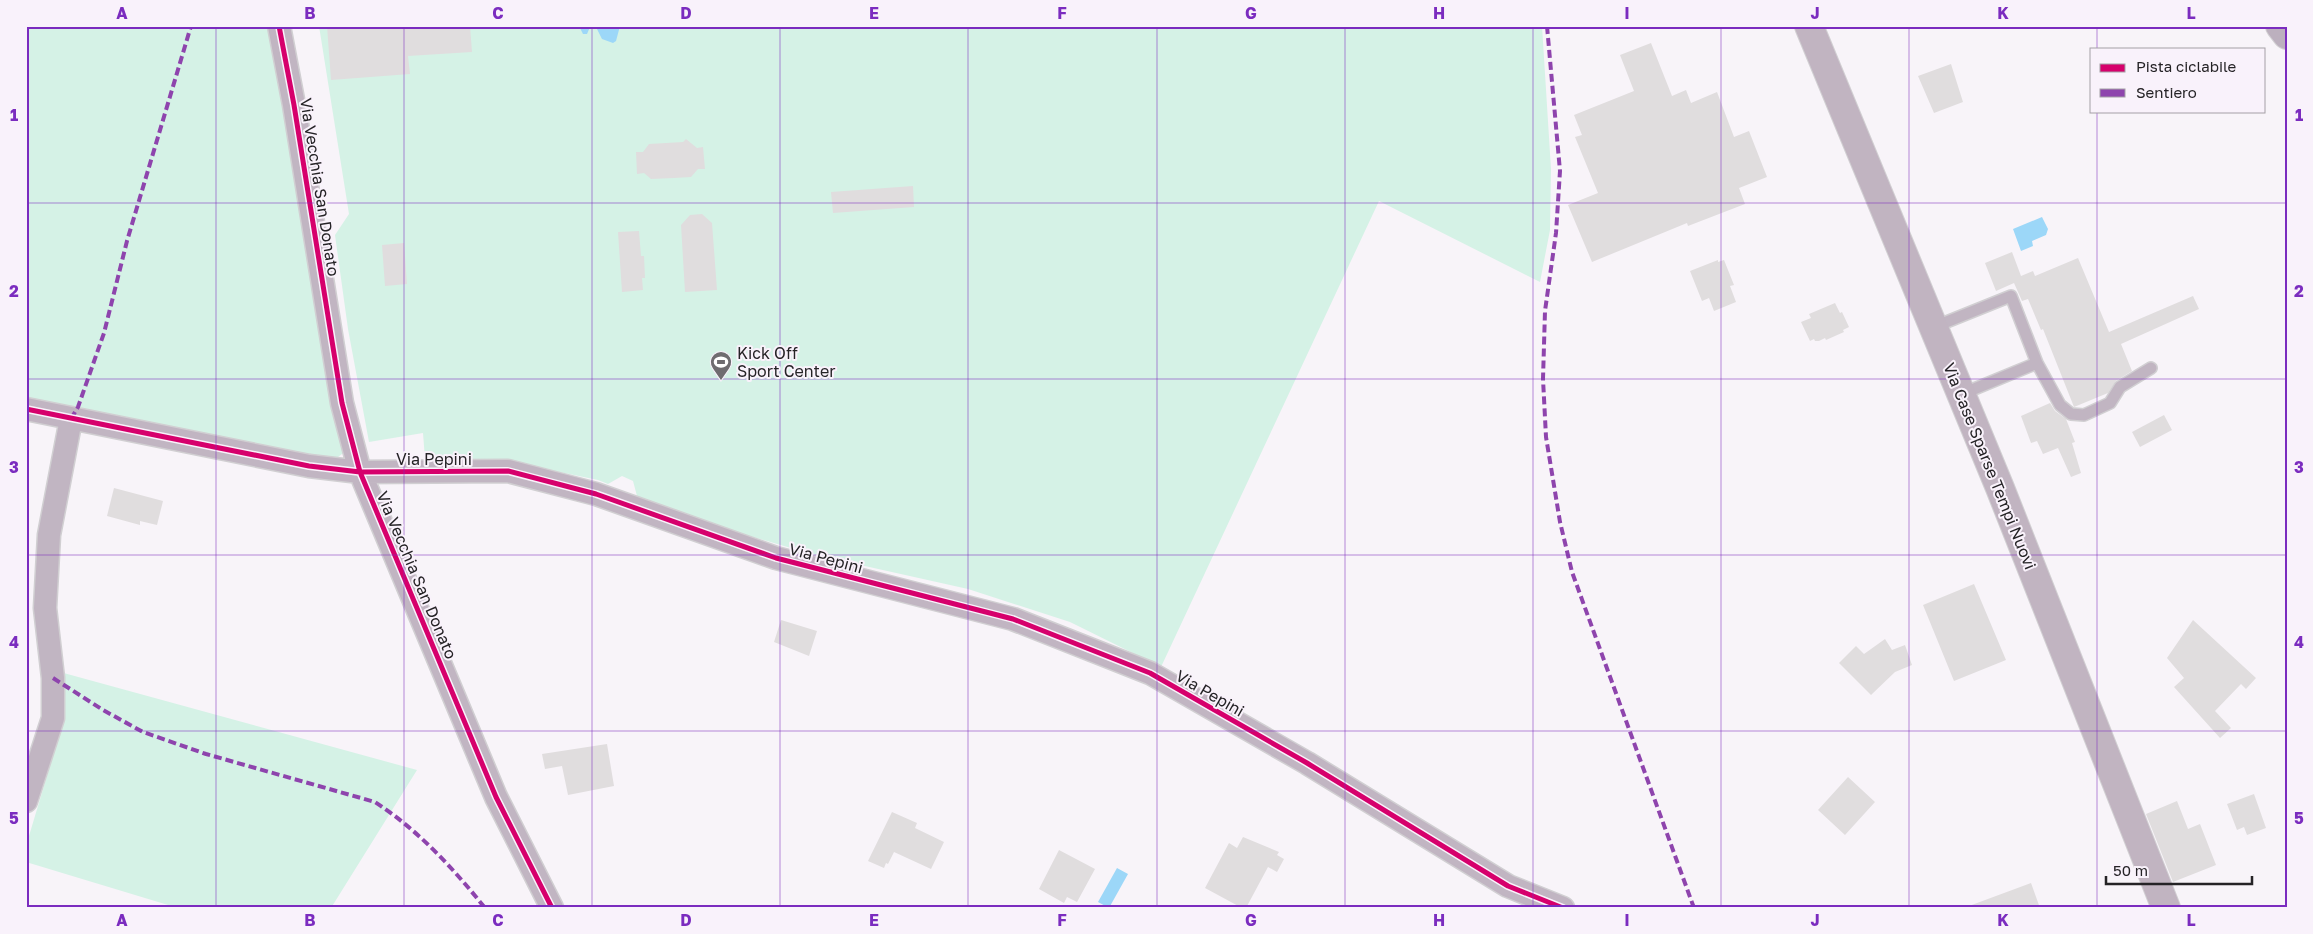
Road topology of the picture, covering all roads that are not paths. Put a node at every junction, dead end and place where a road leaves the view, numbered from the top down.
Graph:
1 (279, 26) edge
2 (1809, 26) edge
3 (2280, 26) edge
4 (2287, 35) edge
5 (1934, 327) junction
6 (2037, 363) junction
7 (2151, 368) dead end
8 (1962, 394) junction
9 (26, 409) edge
10 (71, 419) junction
11 (360, 472) junction
12 (26, 800) edge
13 (552, 908) edge
14 (1562, 908) edge
15 (2166, 908) edge

1 - 11 street, Via Vecchia San Donato
2 - 5 street, Via Case Sparse Tempi Nuovi
3 - 4 highway
5 - 6 lane
5 - 8 street, Via Case Sparse Tempi Nuovi
6 - 7 lane
6 - 8 lane
8 - 15 street, Via Case Sparse Tempi Nuovi
9 - 10 street, Via Pepini
10 - 11 street, Via Pepini
10 - 12 street
11 - 13 street, Via Vecchia San Donato
11 - 14 street, Via Pepini

